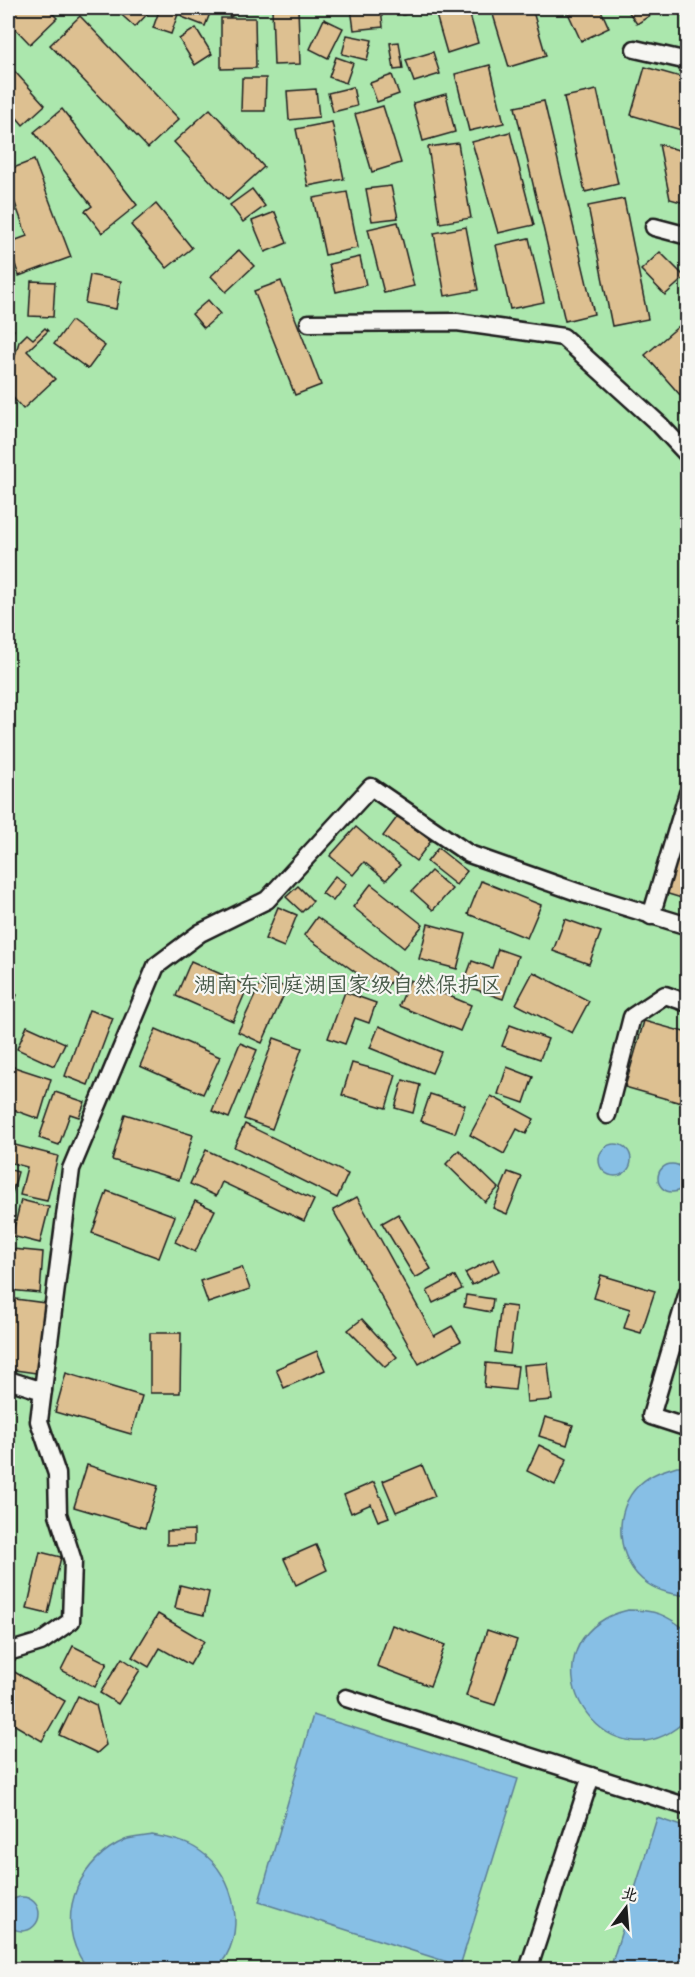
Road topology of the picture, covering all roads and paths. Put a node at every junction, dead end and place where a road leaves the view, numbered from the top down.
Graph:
1 (635, 49) dead end
2 (687, 61) edge
3 (654, 227) dead end
4 (687, 236) edge
5 (309, 323) dead end
6 (687, 454) edge
7 (687, 793) edge
8 (651, 916) junction
9 (687, 926) edge
10 (687, 1003) edge
11 (607, 1115) dead end
12 (687, 1292) edge
13 (8, 1380) edge
14 (43, 1391) junction
15 (687, 1428) edge
16 (8, 1652) edge
17 (346, 1698) dead end
18 (591, 1776) junction
19 (687, 1807) edge
20 (528, 1970) edge

1 - 2 street
3 - 4 street
5 - 6 street
7 - 8 street
8 - 9 street
8 - 14 street
10 - 11 street
12 - 15 street
13 - 14 street
14 - 16 street
17 - 18 street
18 - 19 street
18 - 20 street

